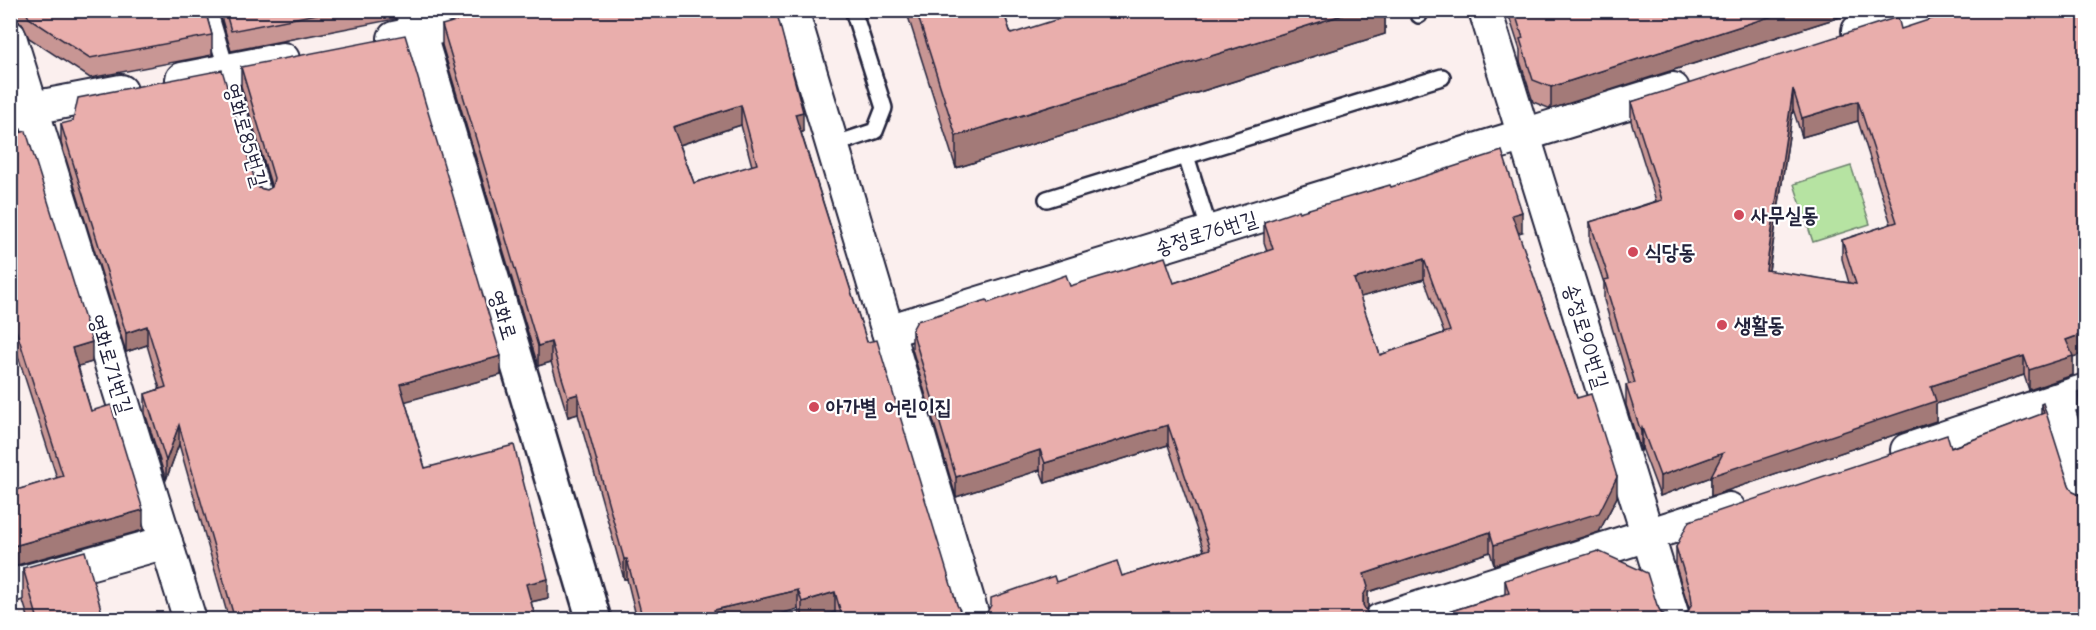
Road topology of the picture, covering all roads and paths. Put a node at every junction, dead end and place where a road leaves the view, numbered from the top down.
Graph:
1 (208, 10) edge
2 (499, 10) edge
3 (792, 10) edge
4 (853, 10) edge
5 (1485, 10) edge
6 (1923, 10) edge
7 (415, 22) edge
8 (10, 37) edge
9 (1834, 38) edge
10 (362, 44) edge
11 (306, 55) edge
12 (227, 70) junction
13 (1442, 77) dead end
14 (1700, 80) edge
15 (21, 112) edge
16 (1524, 135) junction
17 (833, 145) junction
18 (1186, 156) junction
19 (1047, 199) dead end
20 (265, 200) edge
21 (1210, 232) junction
22 (888, 331) junction
23 (2085, 390) edge
24 (2055, 400) junction
25 (1886, 457) edge
26 (1761, 498) edge
27 (2085, 499) edge
28 (1648, 536) junction
29 (166, 542) junction
30 (10, 586) edge
31 (189, 620) edge
32 (594, 620) edge
33 (974, 620) edge
34 (1380, 620) edge
35 (1674, 620) edge

1 - 12 lane, 영화로85번길
2 - 7 street
3 - 17 street
4 - 17 lane
5 - 16 street, 송정로90번길
6 - 9 street
7 - 10 street
7 - 32 street, 영화로
8 - 15 street
11 - 12 street, 영화로85번길
12 - 15 street, 영화로85번길
12 - 20 lane, 영화로85번길
13 - 18 lane
14 - 16 street
15 - 29 street, 영화로71번길
16 - 21 street, 송정로76번길
16 - 28 street, 송정로90번길
17 - 22 street
18 - 19 lane
18 - 21 lane
21 - 22 street, 송정로76번길
22 - 33 street
23 - 24 street
24 - 25 street
24 - 27 street
26 - 28 street
28 - 34 street
28 - 35 street, 송정로90번길
29 - 30 street
29 - 31 street, 영화로71번길

